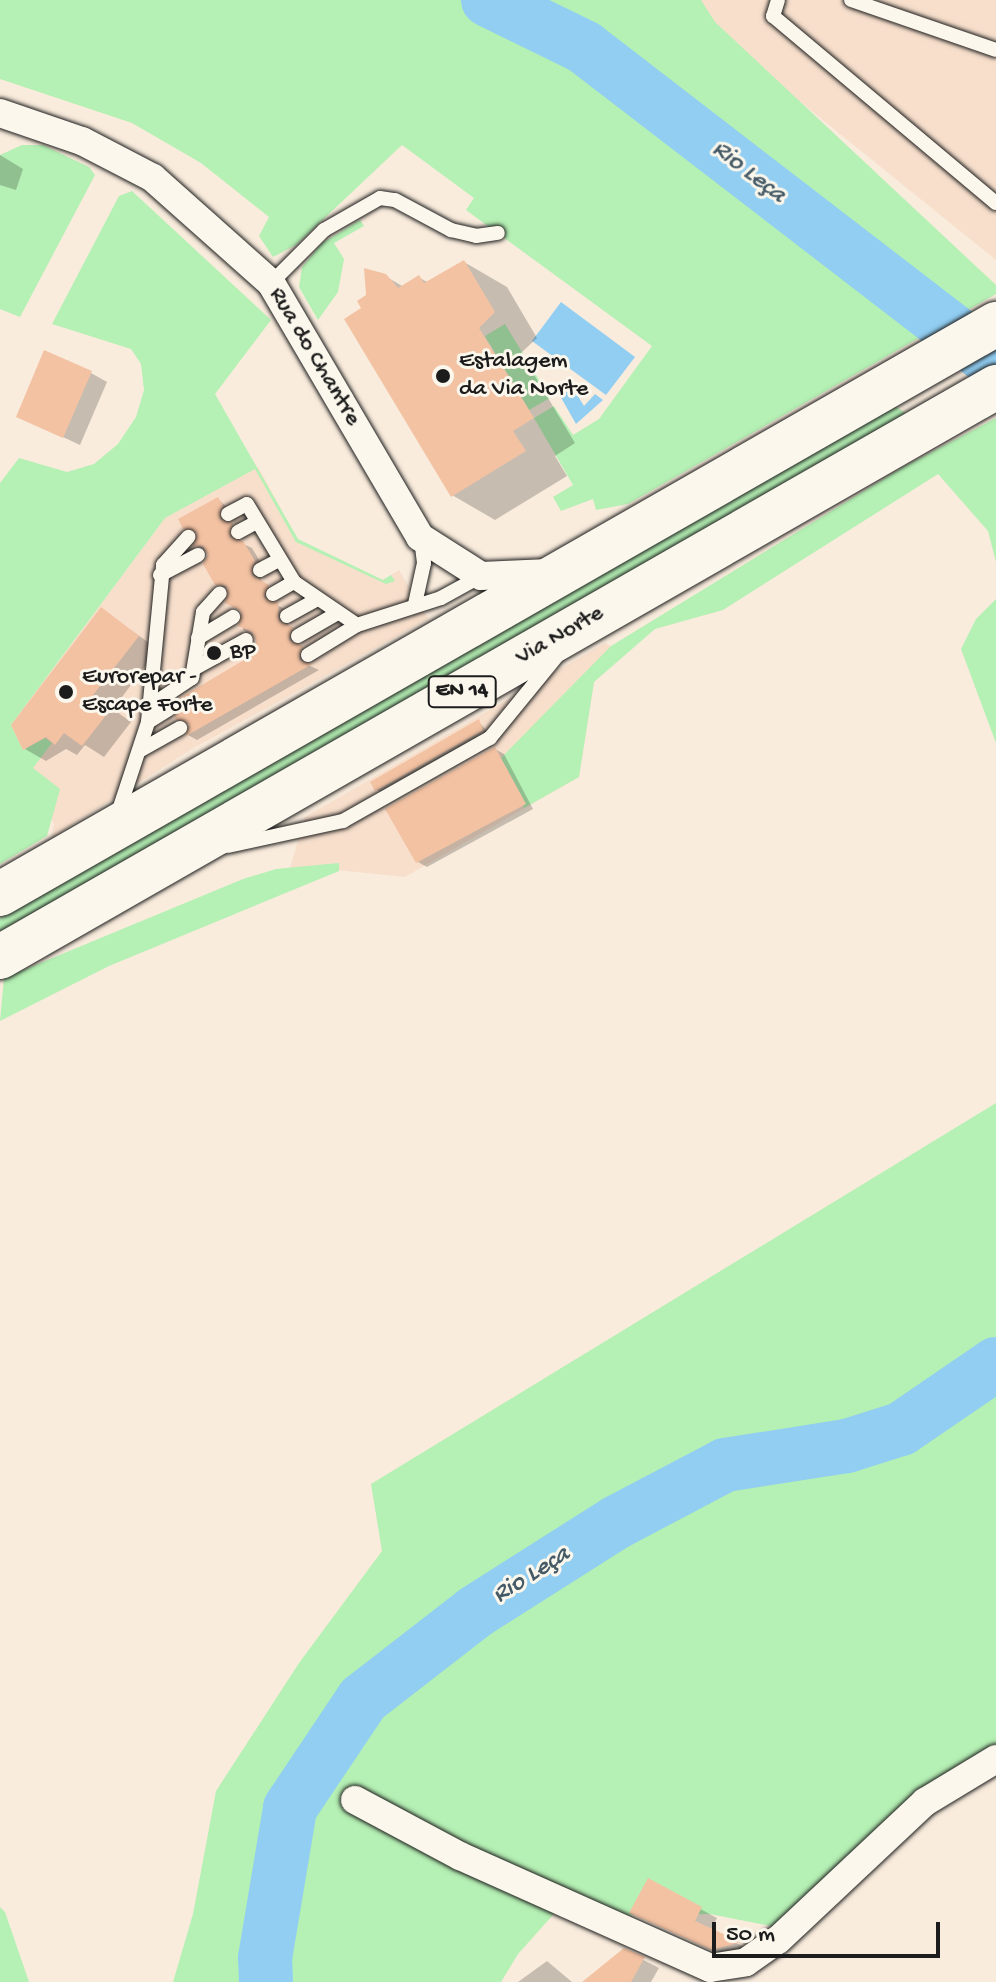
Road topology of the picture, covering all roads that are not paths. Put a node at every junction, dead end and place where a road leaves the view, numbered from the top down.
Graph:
1 (778, 0) edge
2 (851, 0) edge
3 (996, 50) edge
4 (0, 113) edge
5 (996, 203) edge
6 (498, 233) dead end
7 (271, 283) junction
8 (996, 324) edge
9 (996, 387) edge
10 (228, 514) dead end
11 (257, 522) junction
12 (238, 532) dead end
13 (188, 537) dead end
14 (420, 537) junction
15 (198, 555) dead end
16 (279, 560) junction
17 (260, 570) dead end
18 (561, 572) junction
19 (160, 575) junction
20 (481, 576) junction
21 (294, 582) junction
22 (220, 593) dead end
23 (273, 594) dead end
24 (316, 600) junction
25 (415, 604) junction
26 (336, 614) junction
27 (287, 616) dead end
28 (233, 617) dead end
29 (357, 625) junction
30 (298, 636) dead end
31 (198, 638) junction
32 (246, 640) dead end
33 (308, 655) dead end
34 (195, 668) junction
35 (150, 706) junction
36 (169, 709) dead end
37 (148, 722) junction
38 (180, 728) dead end
39 (141, 750) junction
40 (112, 830) junction
41 (0, 894) edge
42 (0, 957) edge
43 (996, 1759) edge
44 (355, 1800) dead end

1 - 5 lane
2 - 3 lane
4 - 7 street, Rua do Chantre
6 - 7 lane
7 - 14 street, Rua do Chantre
8 - 18 highway, EN 14
9 - 42 highway, Via Norte / EN 14
10 - 11 lane
11 - 12 lane
11 - 16 lane
13 - 19 lane
14 - 20 street, Rua do Chantre
14 - 25 lane
15 - 19 lane
16 - 17 lane
16 - 21 lane
18 - 20 street
18 - 40 highway, EN 14
19 - 35 lane
20 - 25 lane
21 - 23 lane
21 - 24 lane
22 - 31 lane
24 - 26 lane
24 - 27 lane
25 - 29 lane
26 - 29 lane
26 - 30 lane
28 - 31 lane
29 - 33 lane
31 - 34 lane
32 - 34 lane
34 - 35 lane
35 - 37 lane
36 - 37 lane
37 - 39 lane
38 - 39 lane
39 - 40 lane
40 - 41 highway, EN 14
43 - 44 street

